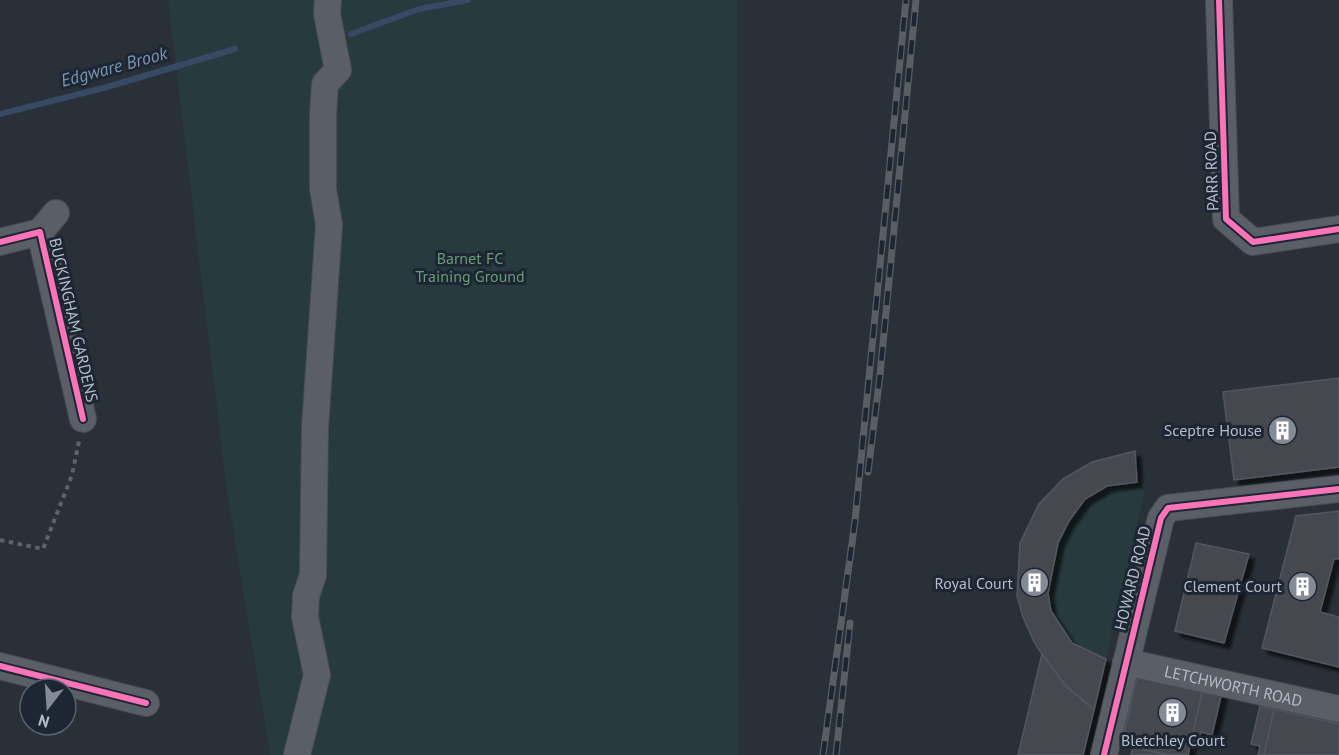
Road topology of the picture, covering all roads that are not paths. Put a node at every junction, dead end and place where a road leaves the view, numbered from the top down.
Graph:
1 (328, 0) edge
2 (1219, 0) edge
3 (1339, 229) edge
4 (0, 242) edge
5 (83, 419) road end
6 (1339, 489) edge
7 (1126, 662) junction
8 (0, 666) edge
9 (146, 703) dead end
10 (1339, 709) edge
11 (297, 755) edge
12 (1104, 755) edge

1 - 11 street
2 - 3 street, PARR ROAD
4 - 5 street, BUCKINGHAM GARDENS
6 - 7 street, HOWARD ROAD
7 - 10 street, LETCHWORTH ROAD
7 - 12 street, HOWARD ROAD
8 - 9 street

